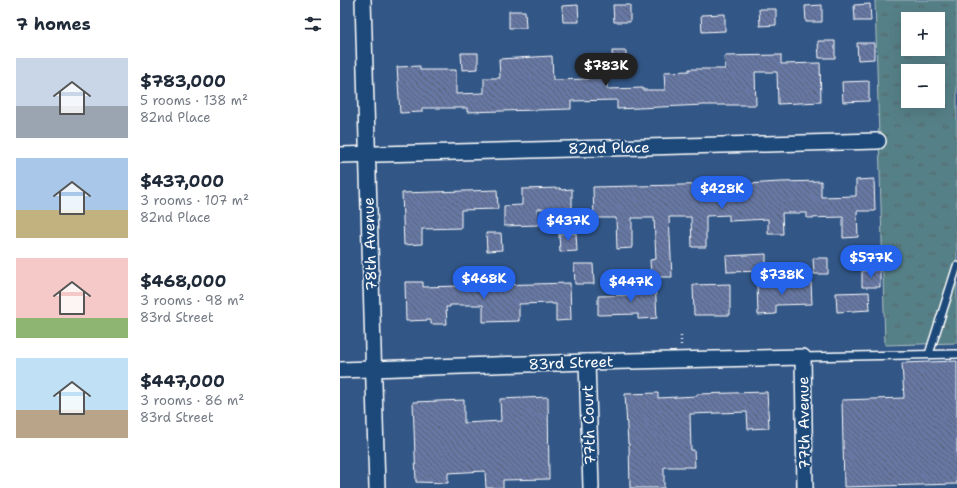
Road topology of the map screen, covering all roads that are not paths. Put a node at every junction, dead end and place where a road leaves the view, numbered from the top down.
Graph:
1 (363, 0) edge
2 (878, 141) dead end
3 (367, 154) junction
4 (340, 155) edge
5 (957, 266) edge
6 (929, 354) junction
7 (957, 354) edge
8 (803, 357) junction
9 (587, 362) junction
10 (340, 370) edge
11 (374, 370) junction
12 (377, 488) edge
13 (591, 488) edge
14 (805, 488) edge

1 - 3 street, 78th Avenue
2 - 3 street, 82nd Place
3 - 4 street, 82nd Place
3 - 11 street, 78th Avenue
5 - 6 lane
6 - 7 lane
6 - 8 lane
8 - 9 street, 83rd Street
8 - 14 street, 77th Avenue
9 - 11 street, 83rd Street
9 - 13 street, 77th Court
10 - 11 street, 83rd Street
11 - 12 street, 78th Avenue

